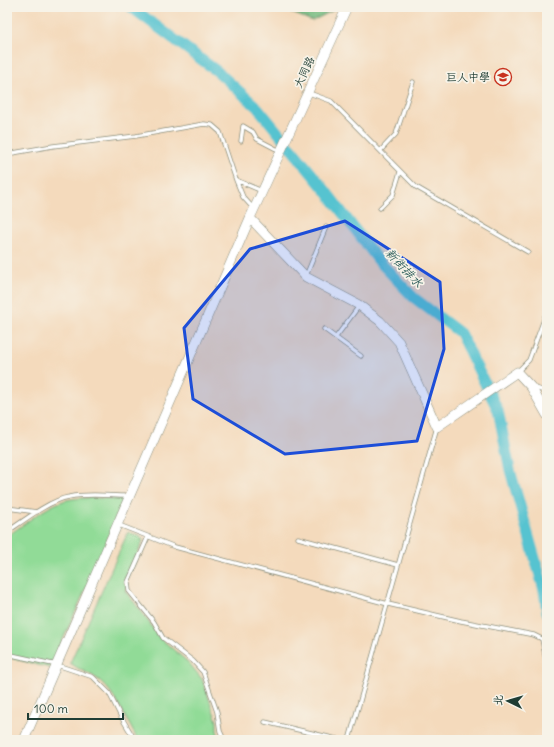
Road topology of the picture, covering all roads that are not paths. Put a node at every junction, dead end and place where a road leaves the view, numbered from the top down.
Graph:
1 (347, 7) edge
2 (413, 82) dead end
3 (308, 92) junction
4 (241, 141) dead end
5 (282, 149) junction
6 (381, 150) junction
7 (7, 154) edge
8 (400, 172) junction
9 (236, 180) junction
10 (262, 192) junction
11 (380, 208) dead end
12 (255, 209) junction
13 (250, 218) junction
14 (326, 227) dead end
15 (528, 252) dead end
16 (306, 277) junction
17 (359, 305) junction
18 (547, 311) edge
19 (324, 329) dead end
20 (336, 337) junction
21 (361, 356) dead end
22 (517, 372) junction
23 (531, 387) junction
24 (547, 392) edge
25 (547, 415) edge
26 (437, 427) junction
27 (129, 496) junction
28 (7, 508) edge
29 (38, 512) junction
30 (117, 524) junction
31 (7, 532) edge
32 (148, 537) junction
33 (298, 538) dead end
34 (398, 565) junction
35 (388, 604) junction
36 (7, 654) edge
37 (57, 665) junction
38 (547, 666) edge
39 (265, 722) dead end
40 (24, 740) edge
41 (136, 740) edge
42 (224, 740) edge
43 (341, 740) edge
44 (349, 740) edge

1 - 3 street, 大同路
2 - 6 lane
3 - 5 street, 大同路
3 - 6 lane
4 - 5 lane
5 - 10 street, 大同路
6 - 8 lane
7 - 9 lane
8 - 11 lane
8 - 15 lane
9 - 10 lane
9 - 12 lane
10 - 12 street, 大同路
12 - 13 street, 大同路
13 - 16 street
13 - 27 street, 大同路
14 - 16 lane
16 - 17 street
17 - 20 lane
17 - 26 street
18 - 22 lane
19 - 20 lane
20 - 21 lane
22 - 23 street
22 - 26 street
23 - 24 lane
23 - 25 street
26 - 34 lane
27 - 29 lane
27 - 30 street, 大同路
28 - 29 lane
29 - 31 lane
30 - 32 lane
30 - 37 street, 大同路
32 - 35 lane
32 - 42 lane
33 - 34 lane
34 - 35 lane
35 - 38 lane
35 - 44 lane
36 - 37 lane
37 - 40 street, 大同路
37 - 41 lane
39 - 43 lane

